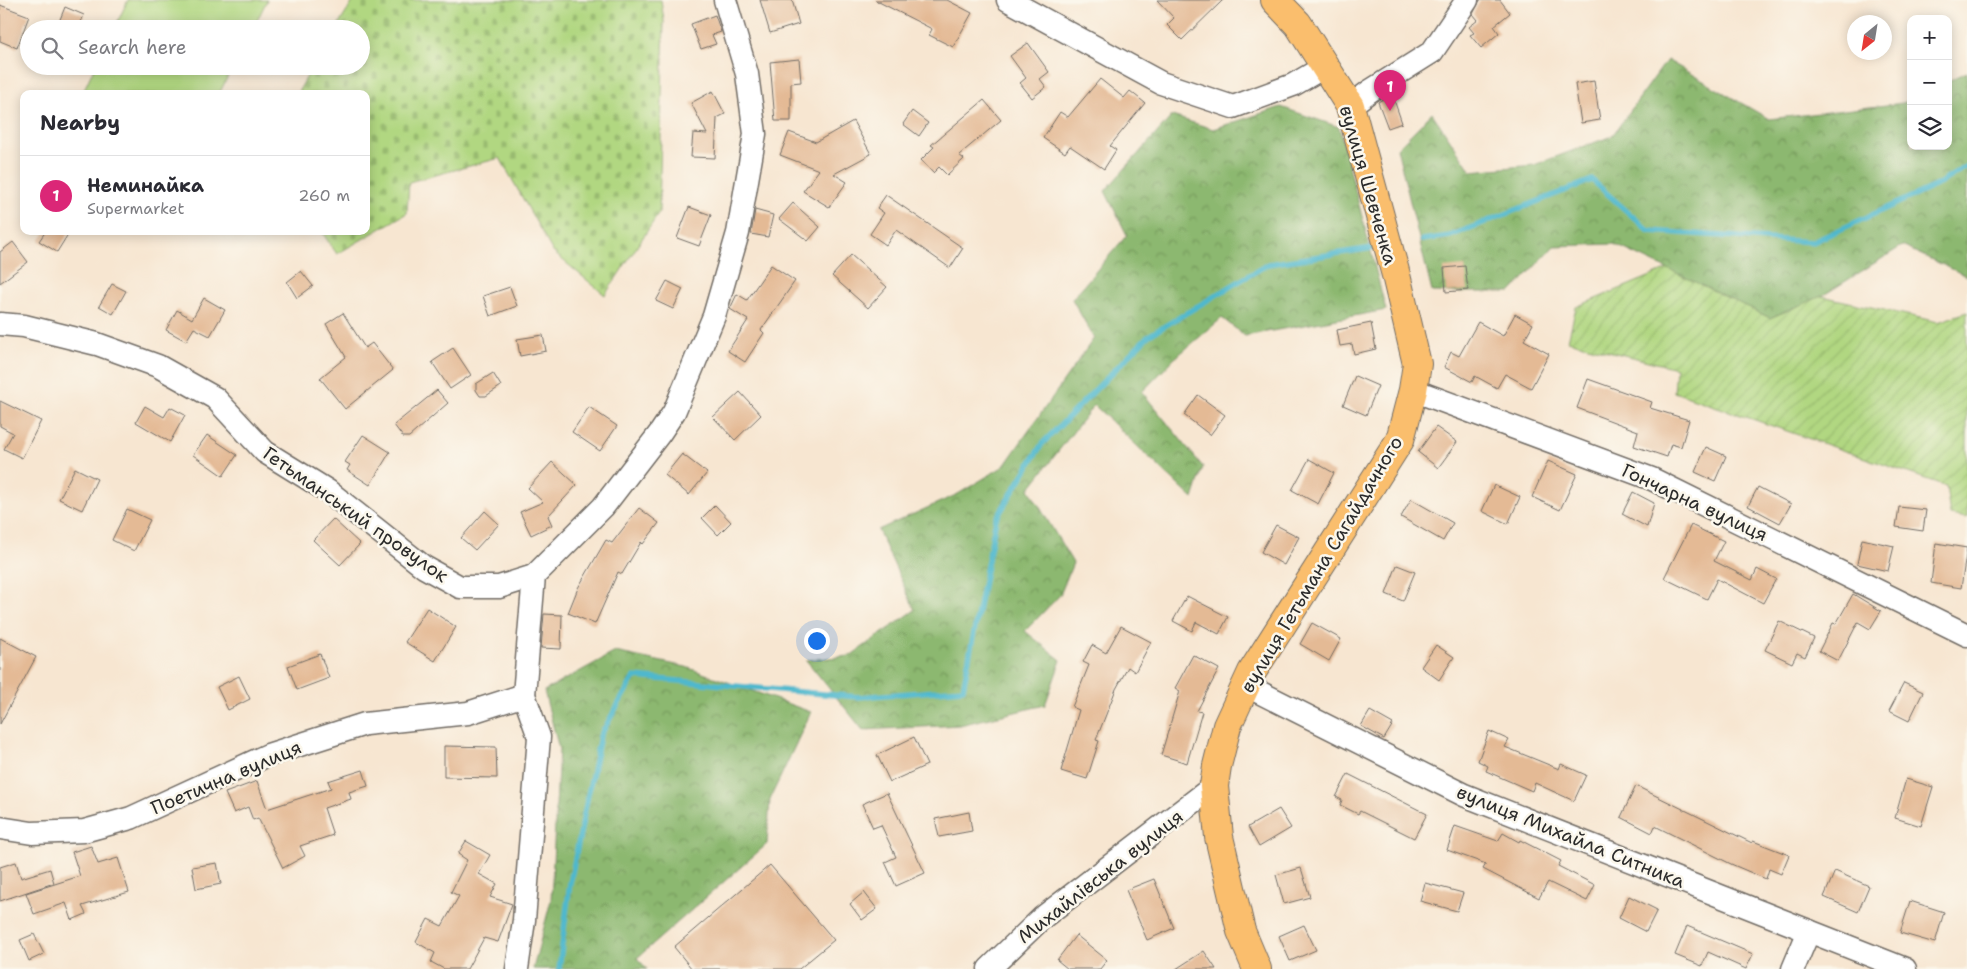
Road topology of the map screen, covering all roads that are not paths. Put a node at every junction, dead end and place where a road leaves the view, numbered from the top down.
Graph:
1 (725, 0) edge
2 (1008, 0) edge
3 (1275, 0) edge
4 (1467, 0) edge
5 (1324, 67) junction
6 (1350, 106) junction
7 (0, 324) edge
8 (1414, 390) junction
9 (534, 576) junction
10 (1967, 635) edge
11 (1245, 684) junction
12 (524, 695) junction
13 (1214, 786) junction
14 (0, 828) edge
15 (1809, 931) junction
16 (517, 969) edge
17 (989, 969) edge
18 (1257, 969) edge
19 (1793, 969) edge
20 (1905, 969) edge

1 - 9 street
2 - 5 street
3 - 5 main road, вулиця Шевченка
4 - 6 street
5 - 6 main road, вулиця Шевченка
6 - 8 main road, вулиця Шевченка
7 - 9 street, Гетьманський провулок
8 - 10 street, Гончарна вулиця
8 - 11 main road, вулиця Гетьмана Сагайдачного
9 - 12 street
11 - 13 main road, вулиця Гетьмана Сагайдачного
11 - 15 street, вулиця Михайла Ситника
12 - 14 street, Поетична вулиця
12 - 16 street
13 - 17 street, Михайлівська вулиця
13 - 18 main road, вулиця Гетьмана Сагайдачного
15 - 19 street
15 - 20 street, вулиця Михайла Ситника

